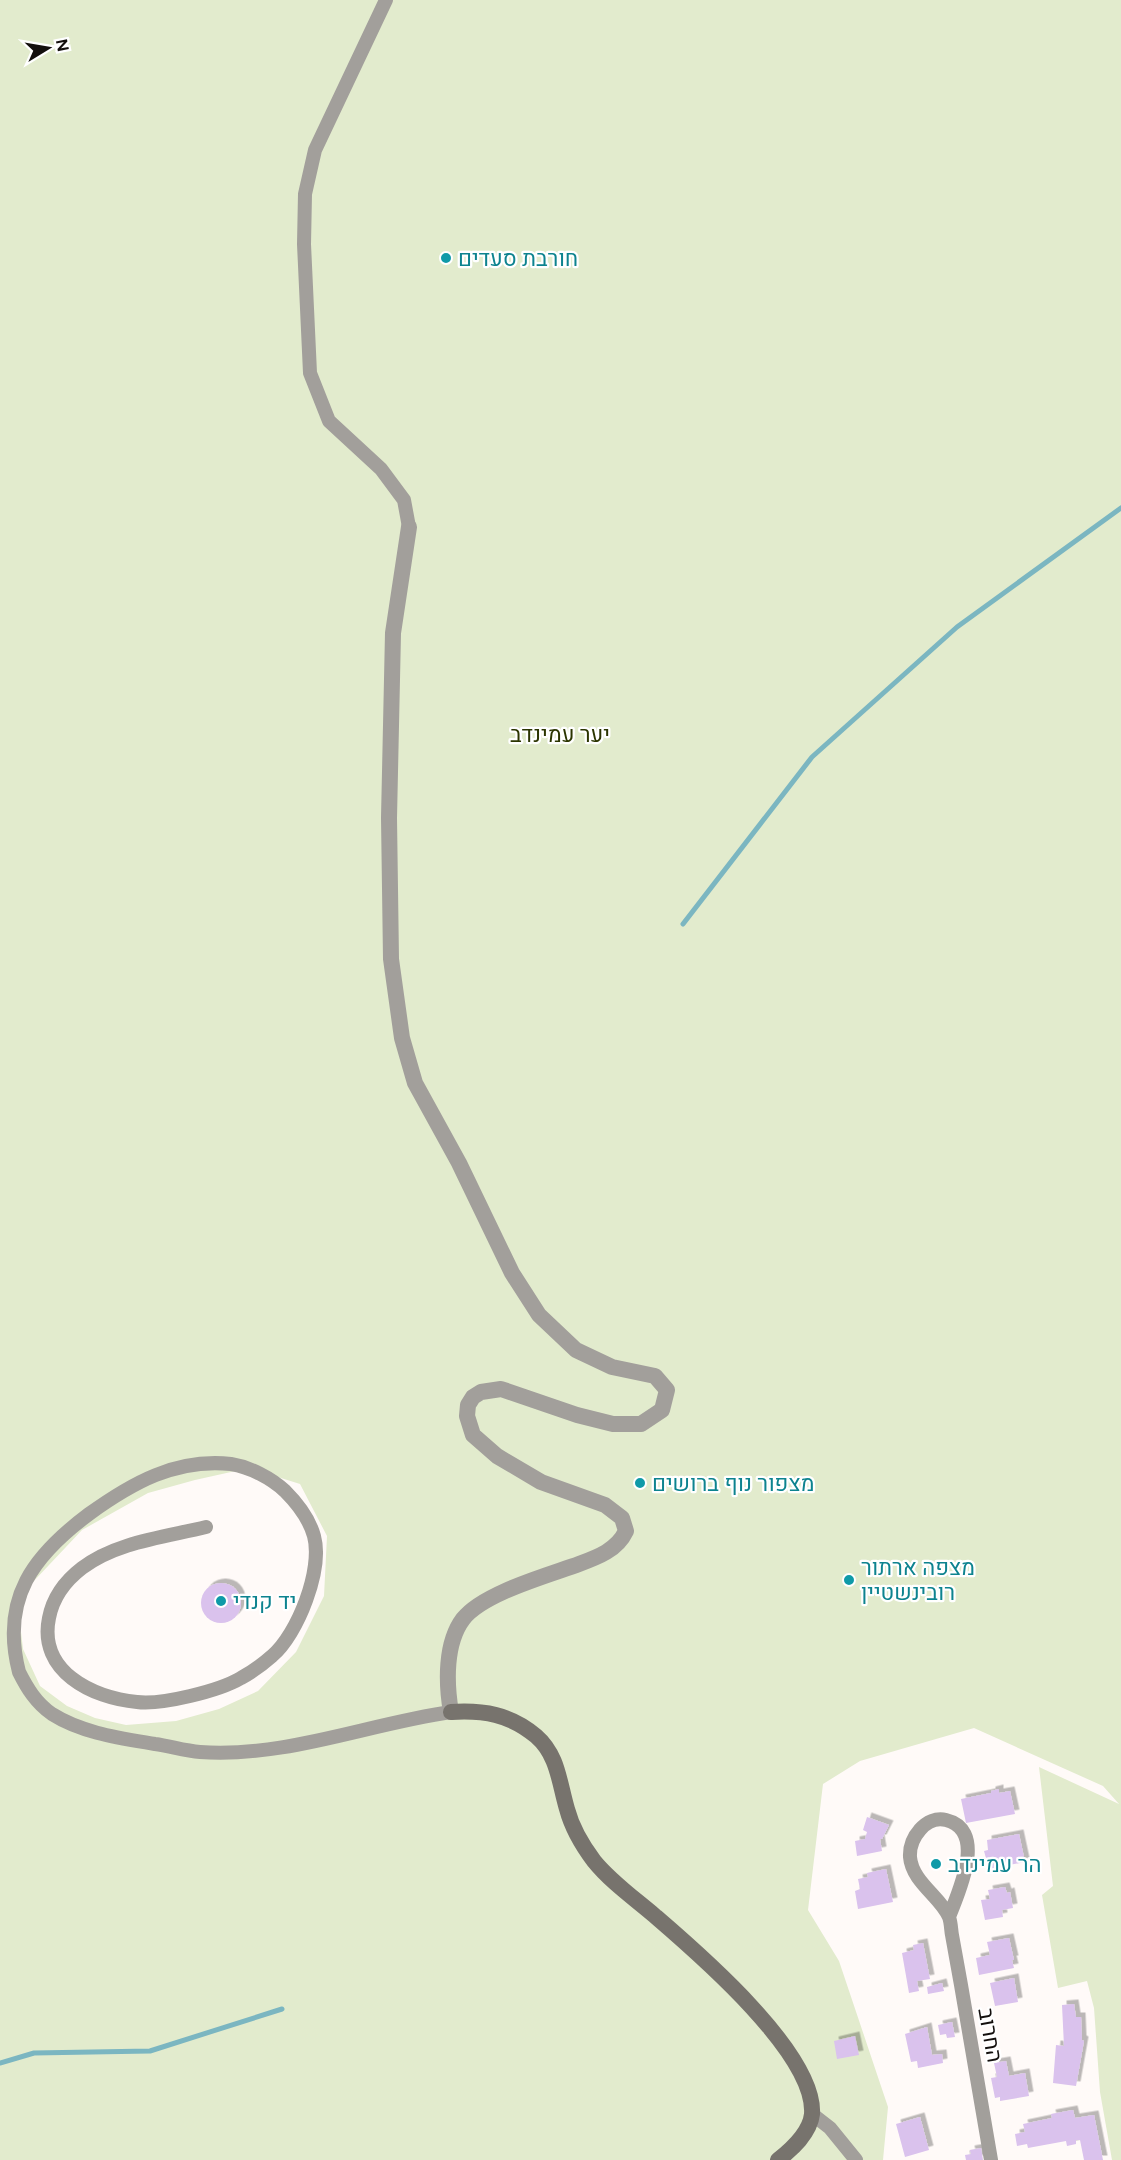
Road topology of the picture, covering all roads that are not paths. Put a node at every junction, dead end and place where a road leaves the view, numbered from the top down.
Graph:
1 (386, 0) edge
2 (409, 527) joint
3 (206, 1527) dead end
4 (451, 1712) junction
5 (949, 1917) junction
6 (812, 2114) junction
7 (778, 2160) edge
8 (856, 2160) edge
9 (991, 2160) edge

1 - 2 street
2 - 4 street
3 - 4 street
4 - 6 main road
5 - 5 street, החרוב
5 - 9 street, החרוב
6 - 7 main road
6 - 8 street

